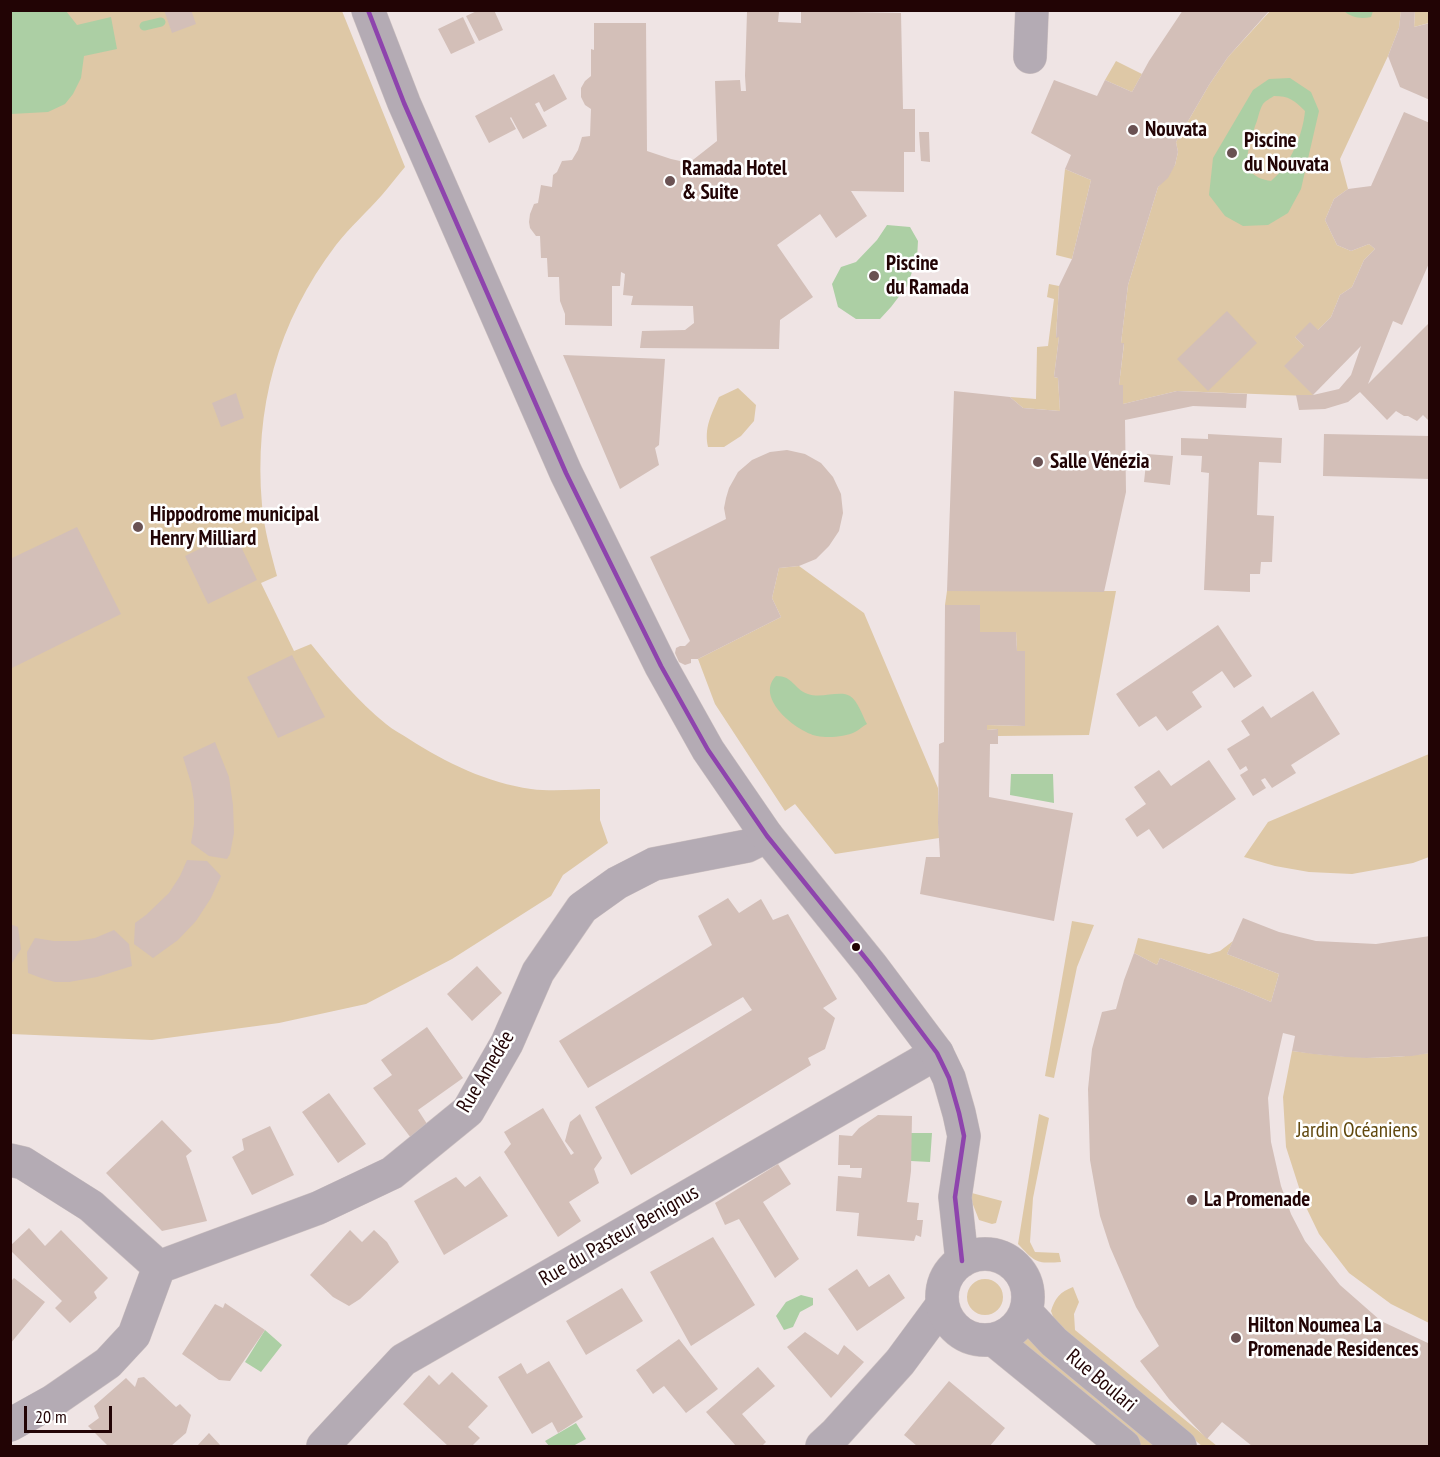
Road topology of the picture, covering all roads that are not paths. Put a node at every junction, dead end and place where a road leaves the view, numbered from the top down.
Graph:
1 (368, 10) edge
2 (767, 836) junction
3 (937, 1053) junction
4 (10, 1160) edge
5 (976, 1257) junction
6 (159, 1267) junction
7 (942, 1305) junction
8 (1026, 1312) junction
9 (994, 1340) junction
10 (10, 1425) edge
11 (323, 1446) edge
12 (822, 1446) edge
13 (1124, 1446) edge
14 (1180, 1446) edge

1 - 2 street
2 - 3 street
2 - 6 street, Rue Amedée
3 - 5 street
3 - 11 street, Rue du Pasteur Benignus
4 - 6 street
5 - 7 street
5 - 8 street
6 - 10 street
7 - 9 street
7 - 12 street
8 - 9 street
8 - 14 street, Rue Boulari
9 - 13 street, Rue Boulari

